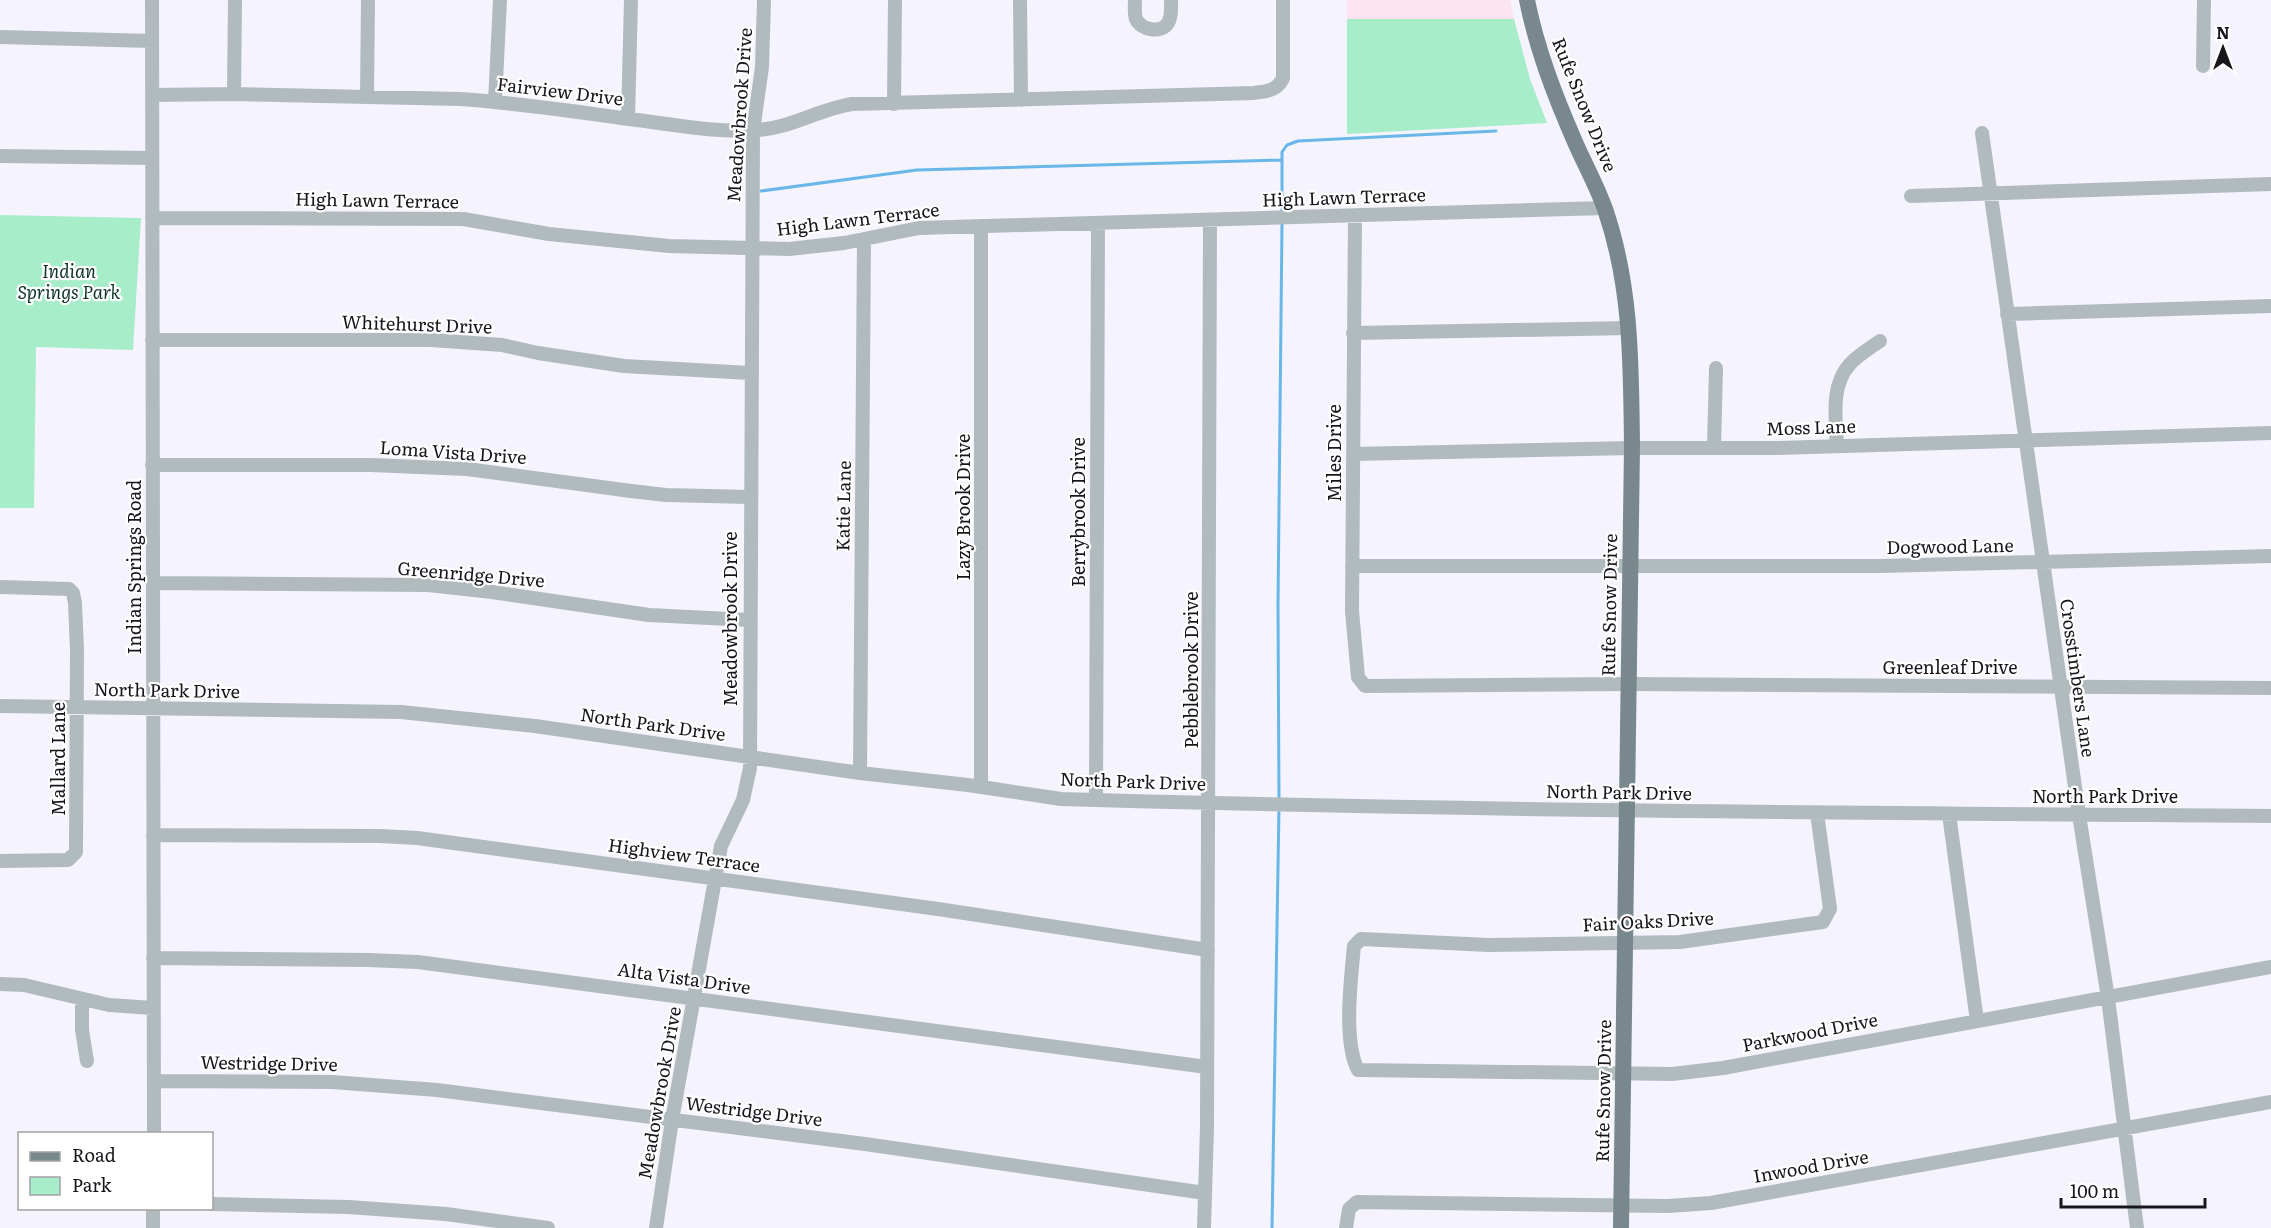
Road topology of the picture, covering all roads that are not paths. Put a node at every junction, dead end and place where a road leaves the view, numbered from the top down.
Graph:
1 (152, 0) edge
2 (235, 0) edge
3 (368, 0) edge
4 (500, 0) edge
5 (631, 0) edge
6 (764, 0) edge
7 (895, 0) edge
8 (1020, 0) edge
9 (1135, 0) edge
10 (1171, 0) edge
11 (1283, 0) edge
12 (1527, 0) edge
13 (2204, 0) edge
14 (0, 37) edge
15 (152, 41) junction
16 (2203, 66) dead end
17 (234, 94) junction
18 (152, 95) junction
19 (367, 97) junction
20 (1021, 100) junction
21 (495, 102) junction
22 (894, 104) junction
23 (628, 118) junction
24 (753, 131) junction
25 (1982, 133) dead end
26 (0, 156) edge
27 (152, 158) junction
28 (2271, 184) edge
29 (1991, 193) junction
30 (1911, 196) dead end
31 (1605, 208) junction
32 (1355, 216) junction
33 (152, 218) junction
34 (1210, 220) junction
35 (1098, 223) junction
36 (981, 226) junction
37 (864, 239) junction
38 (751, 248) junction
39 (2271, 306) edge
40 (2007, 314) junction
41 (1629, 328) junction
42 (1353, 333) junction
43 (152, 340) junction
44 (1880, 341) dead end
45 (1716, 368) dead end
46 (750, 373) junction
47 (2271, 433) edge
48 (2026, 440) junction
49 (1837, 446) junction
50 (1632, 448) junction
51 (1714, 448) junction
52 (1353, 454) junction
53 (152, 465) junction
54 (750, 497) junction
55 (2271, 556) edge
56 (2042, 563) junction
57 (1352, 566) junction
58 (1629, 566) junction
59 (153, 583) junction
60 (0, 587) edge
61 (749, 620) junction
62 (1628, 684) junction
63 (1365, 686) joint
64 (2060, 687) junction
65 (2271, 688) edge
66 (0, 706) edge
67 (77, 707) junction
68 (153, 709) junction
69 (749, 757) junction
70 (860, 773) junction
71 (981, 787) junction
72 (1096, 800) junction
73 (1209, 804) junction
74 (1626, 812) junction
75 (1817, 813) junction
76 (1949, 814) junction
77 (2079, 815) junction
78 (2271, 816) edge
79 (153, 835) junction
80 (0, 861) edge
81 (715, 878) junction
82 (1625, 944) junction
83 (1208, 950) junction
84 (153, 958) junction
85 (2271, 968) edge
86 (0, 984) edge
87 (2108, 998) junction
88 (82, 999) junction
89 (694, 999) junction
90 (153, 1008) junction
91 (1977, 1021) junction
92 (87, 1061) dead end
93 (1354, 1064) joint
94 (1207, 1067) junction
95 (1623, 1075) junction
96 (154, 1081) junction
97 (2271, 1102) edge
98 (672, 1120) junction
99 (2125, 1128) junction
100 (154, 1132) edge
101 (1205, 1194) junction
102 (213, 1204) edge
103 (1622, 1206) junction
104 (153, 1210) edge
105 (153, 1228) edge
106 (548, 1228) edge
107 (656, 1228) edge
108 (1204, 1228) edge
109 (1346, 1228) edge
110 (1622, 1228) edge
111 (2138, 1228) edge

1 - 15 street, Indian Springs Road
2 - 17 street
3 - 19 street
4 - 21 street
5 - 23 street
6 - 24 street, Meadowbrook Drive
7 - 22 street
8 - 20 street
9 - 10 street
11 - 20 street, Fairview Drive
12 - 31 main road, Rufe Snow Drive
13 - 16 street
14 - 15 street
15 - 18 street, Indian Springs Road
17 - 18 street, Fairview Drive
17 - 19 street, Fairview Drive
18 - 27 street, Indian Springs Road
19 - 21 street, Fairview Drive
20 - 22 street, Fairview Drive
21 - 23 street, Fairview Drive
22 - 24 street, Fairview Drive
23 - 24 street, Fairview Drive
24 - 38 street, Meadowbrook Drive
25 - 29 street, Crosstimbers Lane
26 - 27 street
27 - 33 street, Indian Springs Road
28 - 29 street
29 - 30 street
29 - 40 street, Crosstimbers Lane
31 - 32 street, High Lawn Terrace
31 - 41 main road, Rufe Snow Drive
32 - 34 street, High Lawn Terrace
32 - 42 street, Miles Drive
33 - 38 street, High Lawn Terrace
33 - 43 street, Indian Springs Road
34 - 35 street, High Lawn Terrace
34 - 73 street, Pebblebrook Drive
35 - 36 street, High Lawn Terrace
35 - 72 street, Berrybrook Drive
36 - 37 street, High Lawn Terrace
36 - 71 street, Lazy Brook Drive
37 - 38 street, High Lawn Terrace
37 - 70 street, Katie Lane
38 - 46 street, Meadowbrook Drive
39 - 40 street
40 - 48 street, Crosstimbers Lane
41 - 42 street
41 - 50 main road, Rufe Snow Drive
42 - 52 street, Miles Drive
43 - 46 street, Whitehurst Drive
43 - 53 street, Indian Springs Road
44 - 49 street
45 - 51 street
46 - 54 street, Meadowbrook Drive
47 - 48 street, Moss Lane
48 - 49 street, Moss Lane
48 - 56 street, Crosstimbers Lane
49 - 51 street, Moss Lane
50 - 51 street, Moss Lane
50 - 52 street, Moss Lane
50 - 58 main road, Rufe Snow Drive
52 - 57 street, Miles Drive
53 - 54 street, Loma Vista Drive
53 - 59 street, Indian Springs Road
54 - 61 street, Meadowbrook Drive
55 - 56 street, Dogwood Lane
56 - 58 street, Dogwood Lane
56 - 64 street, Crosstimbers Lane
57 - 58 street, Dogwood Lane
57 - 63 street, Miles Drive
58 - 62 main road, Rufe Snow Drive
59 - 61 street, Greenridge Drive
59 - 68 street, Indian Springs Road
60 - 67 street, Mallard Lane
61 - 69 street, Meadowbrook Drive
62 - 63 street, Greenleaf Drive
62 - 64 street, Greenleaf Drive
62 - 74 main road, Rufe Snow Drive
64 - 65 street, Greenleaf Drive
64 - 77 street, Crosstimbers Lane
66 - 67 street, North Park Drive
67 - 68 street, North Park Drive
67 - 80 street, Mallard Lane
68 - 69 street, North Park Drive
68 - 79 street, Indian Springs Road
69 - 70 street, North Park Drive
69 - 81 street, Meadowbrook Drive
70 - 71 street, North Park Drive
71 - 72 street, North Park Drive
72 - 73 street, North Park Drive
73 - 74 street, North Park Drive
73 - 83 street, Pebblebrook Drive
74 - 75 street, North Park Drive
74 - 82 main road, Rufe Snow Drive
75 - 76 street, North Park Drive
75 - 82 street, Fair Oaks Drive
76 - 77 street, North Park Drive
76 - 91 street
77 - 78 street, North Park Drive
77 - 87 street, Crosstimbers Lane
79 - 81 street, Highview Terrace
79 - 84 street, Indian Springs Road
81 - 83 street, Highview Terrace
81 - 89 street, Meadowbrook Drive
82 - 93 street, Fair Oaks Drive
82 - 95 main road, Rufe Snow Drive
83 - 94 street, Pebblebrook Drive
84 - 89 street, Alta Vista Drive
84 - 90 street, Indian Springs Road
85 - 87 street, Parkwood Drive
86 - 88 street
87 - 91 street, Parkwood Drive
87 - 99 street, Crosstimbers Lane
88 - 90 street
88 - 92 street
89 - 94 street, Alta Vista Drive
89 - 98 street, Meadowbrook Drive
90 - 96 street, Indian Springs Road
91 - 95 street, Parkwood Drive
93 - 95 street, Parkwood Drive
94 - 101 street, Pebblebrook Drive
95 - 103 main road, Rufe Snow Drive
96 - 98 street, Westridge Drive
96 - 100 street, Indian Springs Road
97 - 99 street, Inwood Drive
98 - 101 street, Westridge Drive
98 - 107 street, Meadowbrook Drive
99 - 103 street, Inwood Drive
99 - 111 street, Crosstimbers Lane
101 - 108 street, Pebblebrook Drive
102 - 106 street
103 - 109 street, Inwood Drive
103 - 110 main road, Rufe Snow Drive
104 - 105 street

